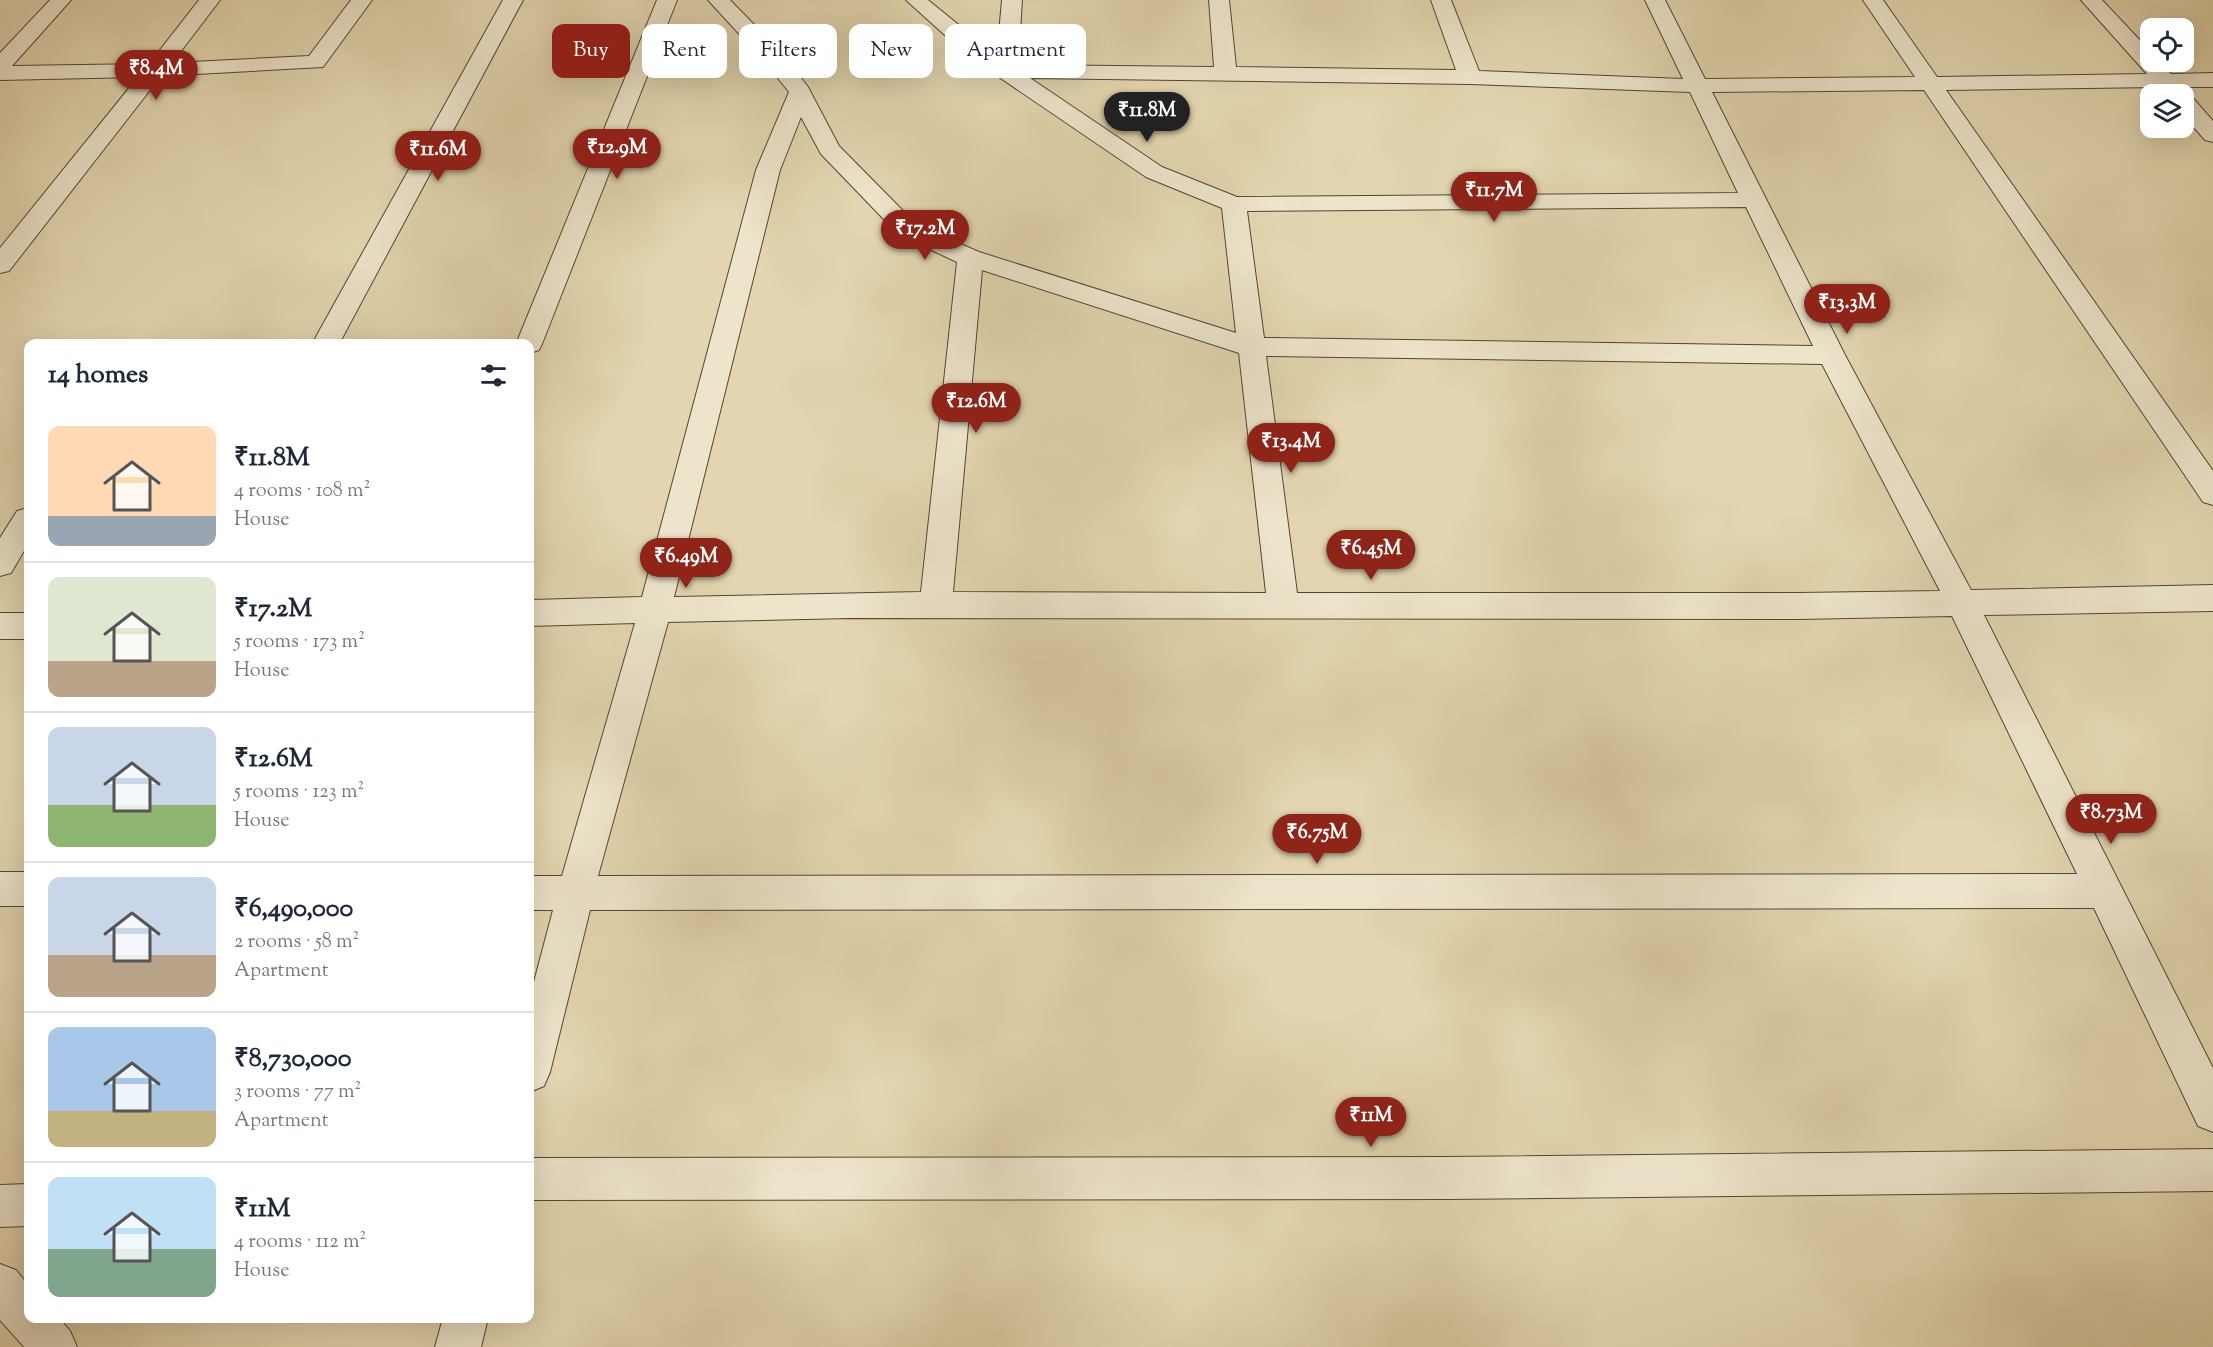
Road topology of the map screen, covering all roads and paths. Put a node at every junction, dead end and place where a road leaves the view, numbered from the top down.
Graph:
1 (61, 0) edge
2 (210, 0) edge
3 (362, 0) edge
4 (513, 0) edge
5 (667, 0) edge
6 (718, 0) edge
7 (916, 0) edge
8 (1012, 0) edge
9 (1219, 0) edge
10 (1441, 0) edge
11 (1655, 0) edge
12 (1873, 0) edge
13 (2091, 0) edge
14 (1010, 24) edge
15 (945, 25) edge
16 (0, 66) edge
17 (155, 70) junction
18 (1086, 72) edge
19 (0, 73) edge
20 (1226, 74) junction
21 (1470, 77) junction
22 (1017, 78) edge
23 (2213, 80) edge
24 (1929, 83) junction
25 (2168, 84) edge
26 (2192, 84) edge
27 (1697, 86) junction
28 (2140, 87) edge
29 (800, 92) junction
30 (2194, 113) edge
31 (2213, 135) edge
32 (1754, 200) junction
33 (1234, 204) junction
34 (970, 258) junction
35 (0, 265) edge
36 (328, 339) edge
37 (531, 339) edge
38 (1251, 348) junction
39 (1832, 355) junction
40 (2213, 494) edge
41 (24, 525) edge
42 (0, 564) edge
43 (2213, 598) edge
44 (1962, 603) junction
45 (936, 605) junction
46 (1283, 605) junction
47 (655, 610) junction
48 (534, 613) edge
49 (0, 626) edge
50 (24, 626) edge
51 (0, 889) edge
52 (24, 890) edge
53 (2104, 891) junction
54 (534, 893) edge
55 (576, 893) junction
56 (534, 1056) edge
57 (2213, 1111) edge
58 (2213, 1170) edge
59 (534, 1179) edge
60 (24, 1205) edge
61 (0, 1206) edge
62 (0, 1286) edge
63 (24, 1312) edge
64 (33, 1323) edge
65 (465, 1323) edge
66 (54, 1347) edge
67 (458, 1347) edge

1 - 16 street
2 - 17 street
3 - 17 street
4 - 36 street
5 - 37 street
6 - 29 street
7 - 15 street
8 - 14 street
9 - 20 street
10 - 21 street
11 - 27 street
12 - 24 street
13 - 25 street
17 - 19 street
17 - 35 street
18 - 20 street
20 - 21 street
21 - 27 street
22 - 33 street
23 - 26 street
24 - 27 street
24 - 28 street
24 - 40 street
27 - 32 street
29 - 34 street
29 - 47 street
30 - 31 street
32 - 33 street
32 - 39 street
33 - 38 street
34 - 38 street
34 - 45 street
38 - 39 street
38 - 46 street
39 - 44 street
41 - 42 street
43 - 44 street
44 - 46 street
44 - 53 street
45 - 46 street
45 - 47 street
47 - 48 street
47 - 55 street
49 - 50 street
51 - 52 street
53 - 55 street
53 - 57 street
54 - 55 street
55 - 56 street
58 - 59 street
60 - 61 street
62 - 63 street
64 - 66 street
65 - 67 street

